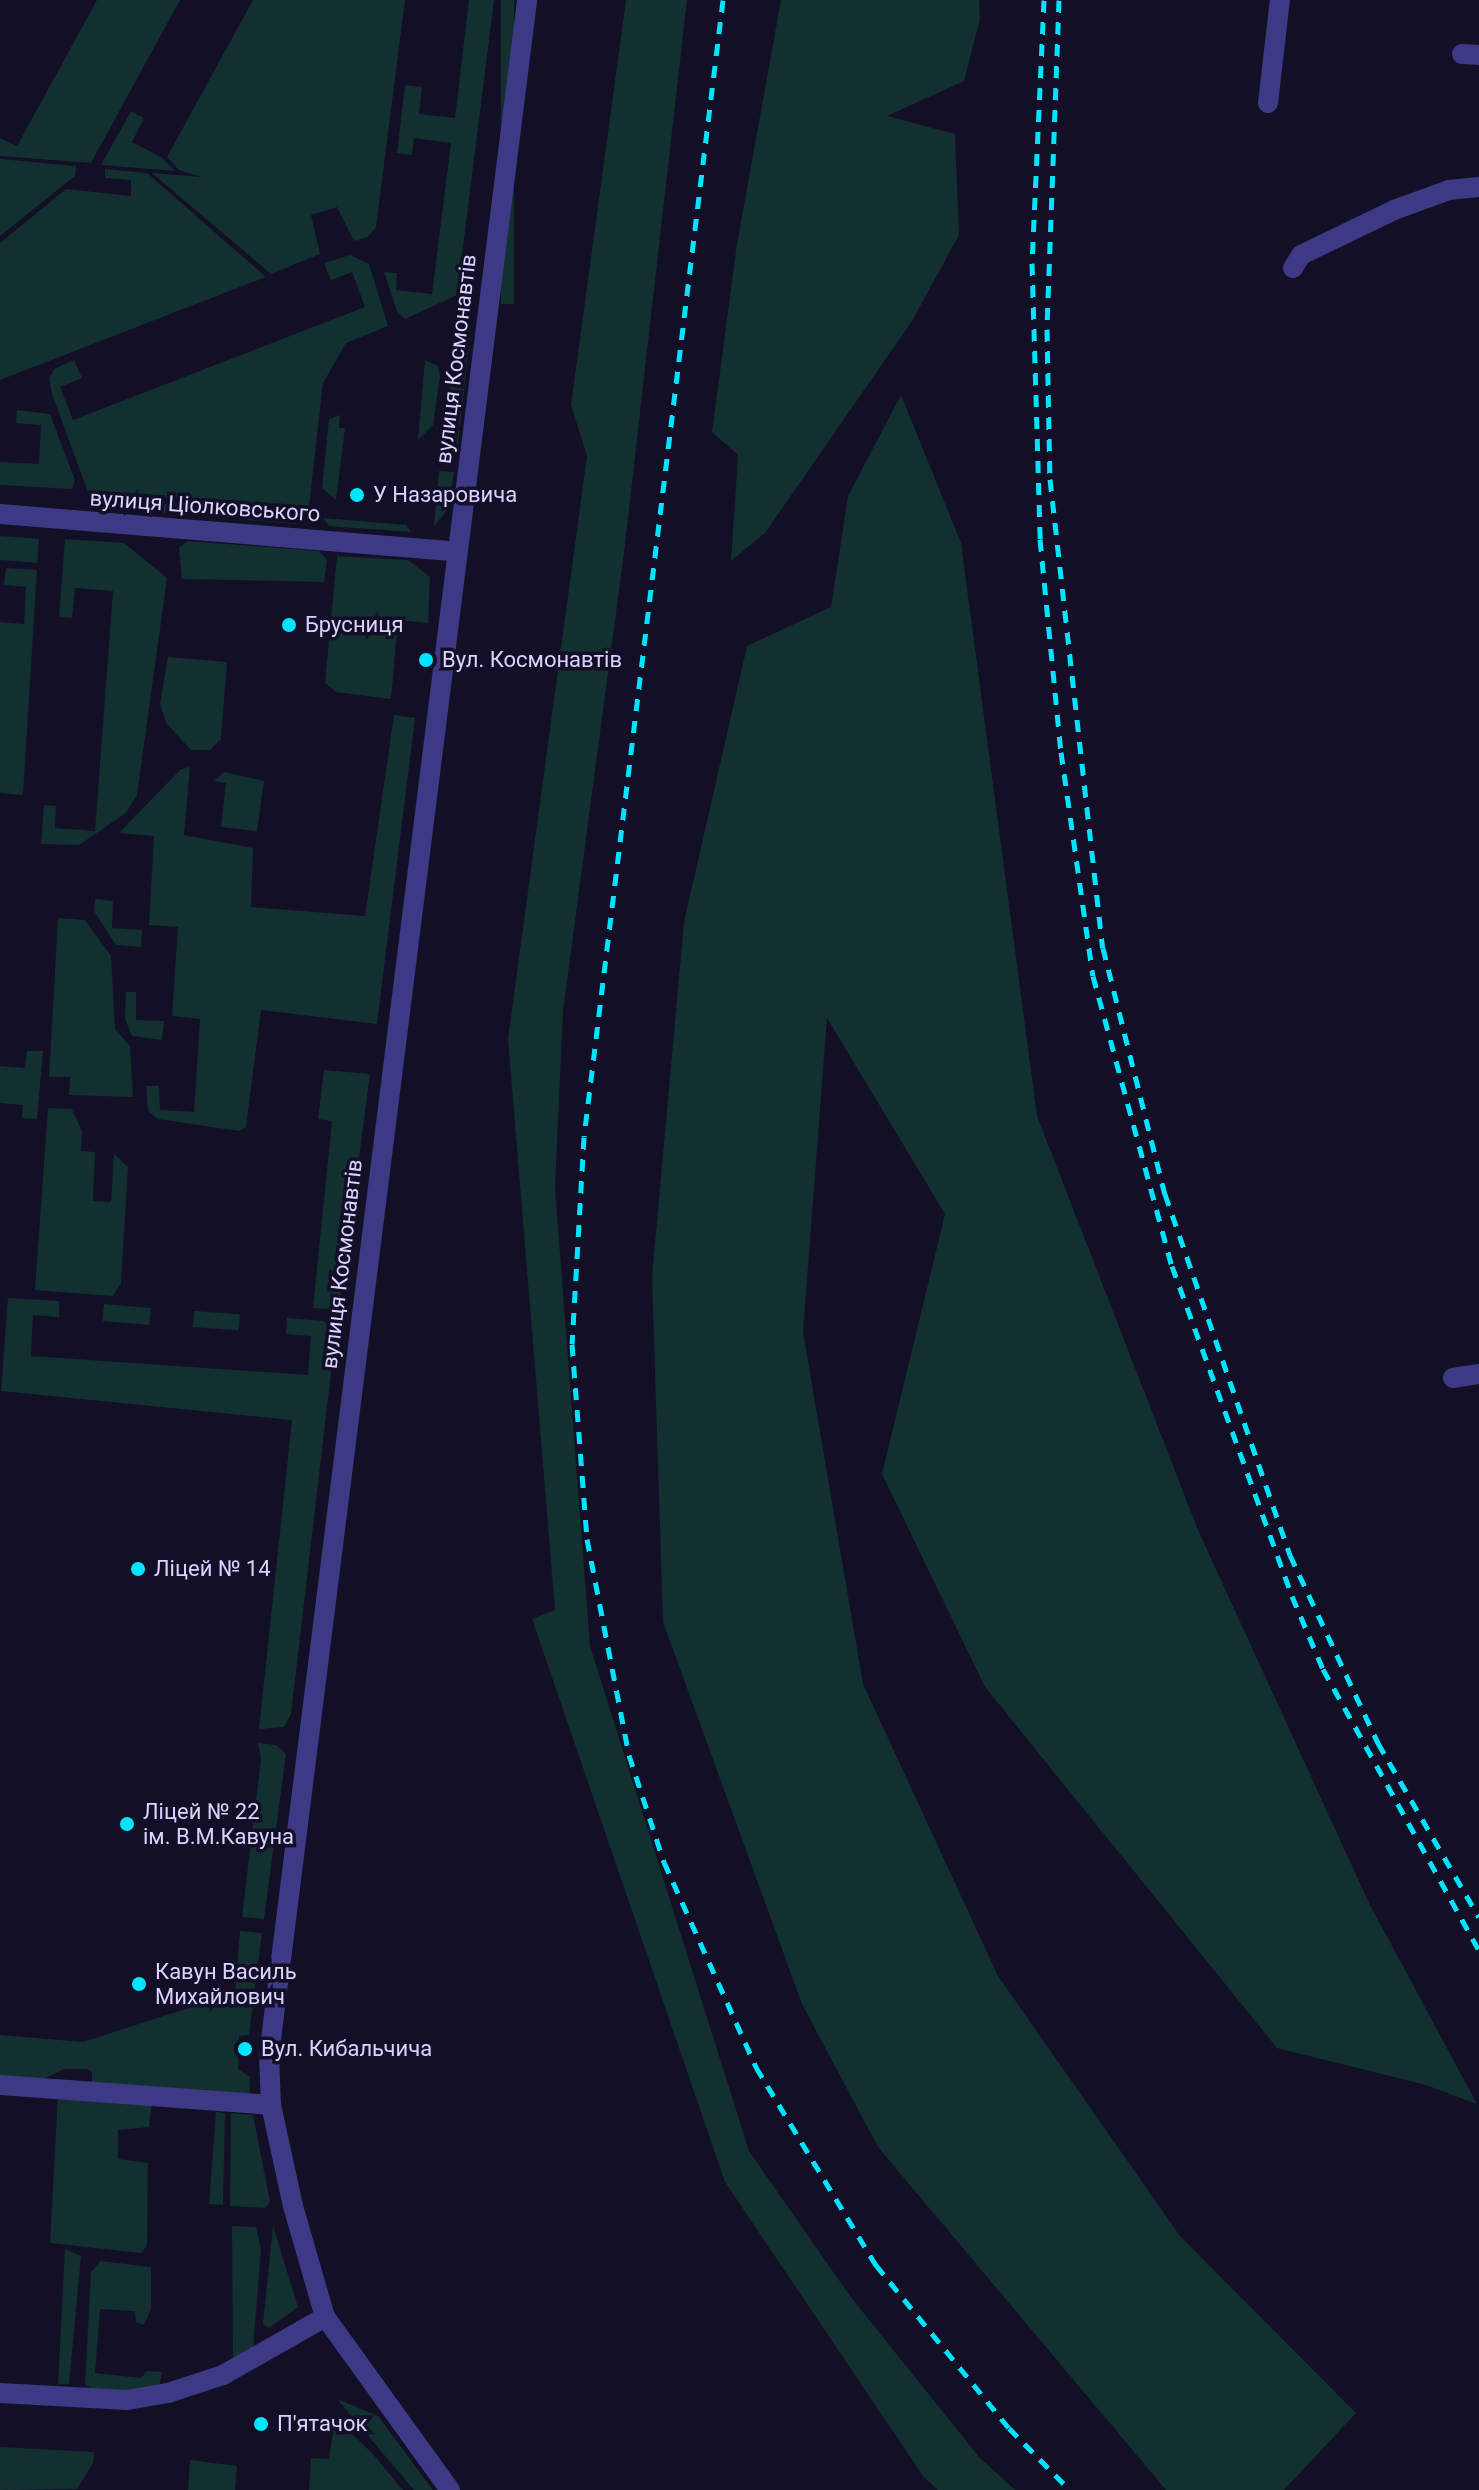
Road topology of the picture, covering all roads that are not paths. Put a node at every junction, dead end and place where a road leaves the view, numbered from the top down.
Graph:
1 (527, 0) edge
2 (1280, 0) edge
3 (1268, 103) dead end
4 (1479, 187) edge
5 (1293, 268) dead end
6 (0, 514) edge
7 (454, 551) junction
8 (1479, 1374) edge
9 (1453, 1378) dead end
10 (0, 2085) edge
11 (271, 2105) junction
12 (325, 2317) junction
13 (0, 2393) edge
14 (450, 2490) edge

1 - 7 street, вулиця Космонавтів
2 - 3 street
4 - 5 street
6 - 7 street, вулиця Ціолковського
7 - 11 street, вулиця Космонавтів
8 - 9 street
10 - 11 street
11 - 12 street, вулиця Космонавтів
12 - 13 street
12 - 14 street, вулиця Космонавтів

